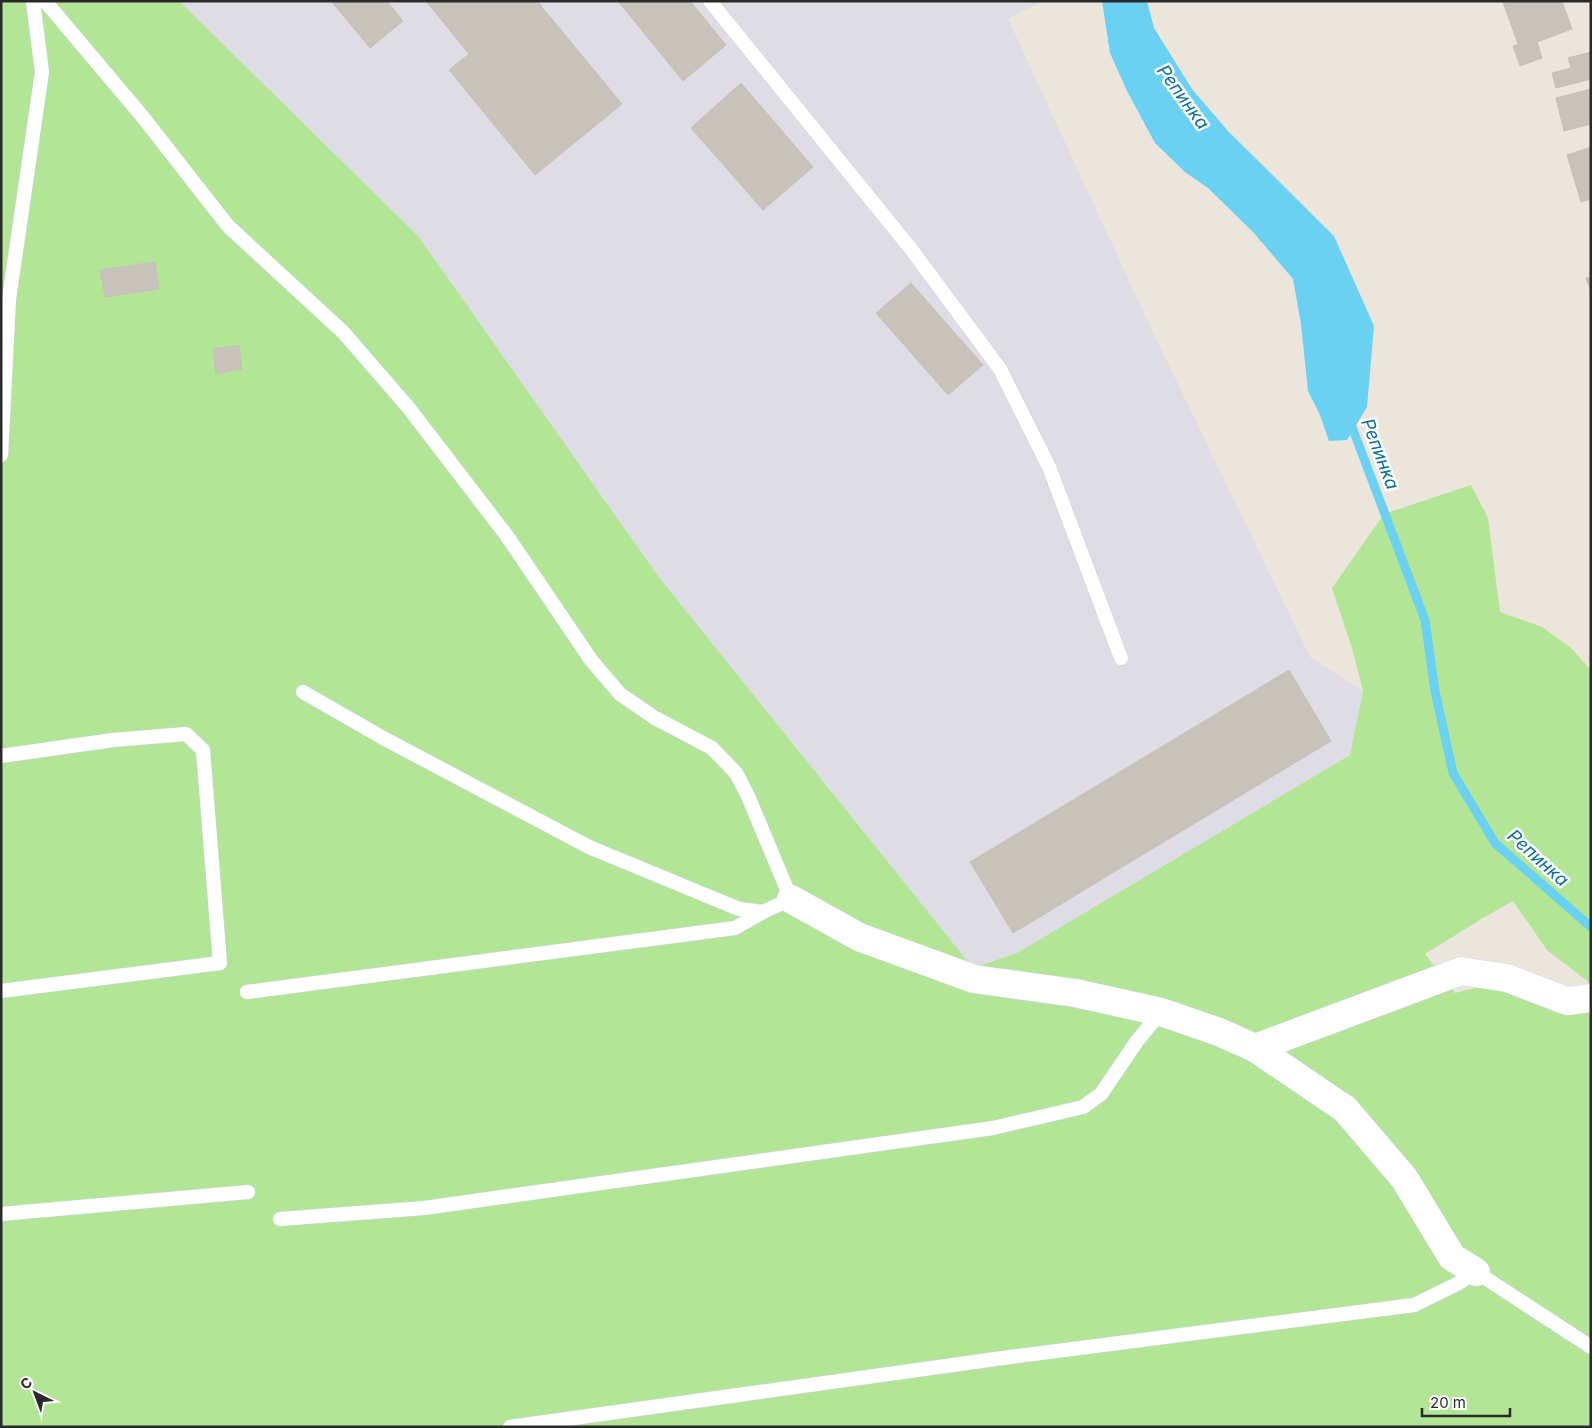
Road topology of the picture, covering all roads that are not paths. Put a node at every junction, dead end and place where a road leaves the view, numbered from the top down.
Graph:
1 (33, 1) edge
2 (45, 1) edge
3 (710, 1) edge
4 (1, 455) edge
5 (1121, 658) dead end
6 (303, 692) dead end
7 (1, 756) edge
8 (791, 899) junction
9 (763, 912) junction
10 (1, 991) edge
11 (247, 992) dead end
12 (1591, 998) edge
13 (1161, 1012) junction
14 (1255, 1048) junction
15 (248, 1192) dead end
16 (1, 1214) edge
17 (280, 1219) dead end
18 (1476, 1272) junction
19 (1591, 1347) edge
20 (510, 1427) edge

1 - 4 lane
2 - 8 lane
3 - 5 lane
6 - 9 lane
7 - 10 lane
8 - 9 lane
8 - 13 street
9 - 11 lane
12 - 14 street
13 - 14 street
13 - 17 lane
14 - 18 street
15 - 16 lane
18 - 19 lane
18 - 20 lane

